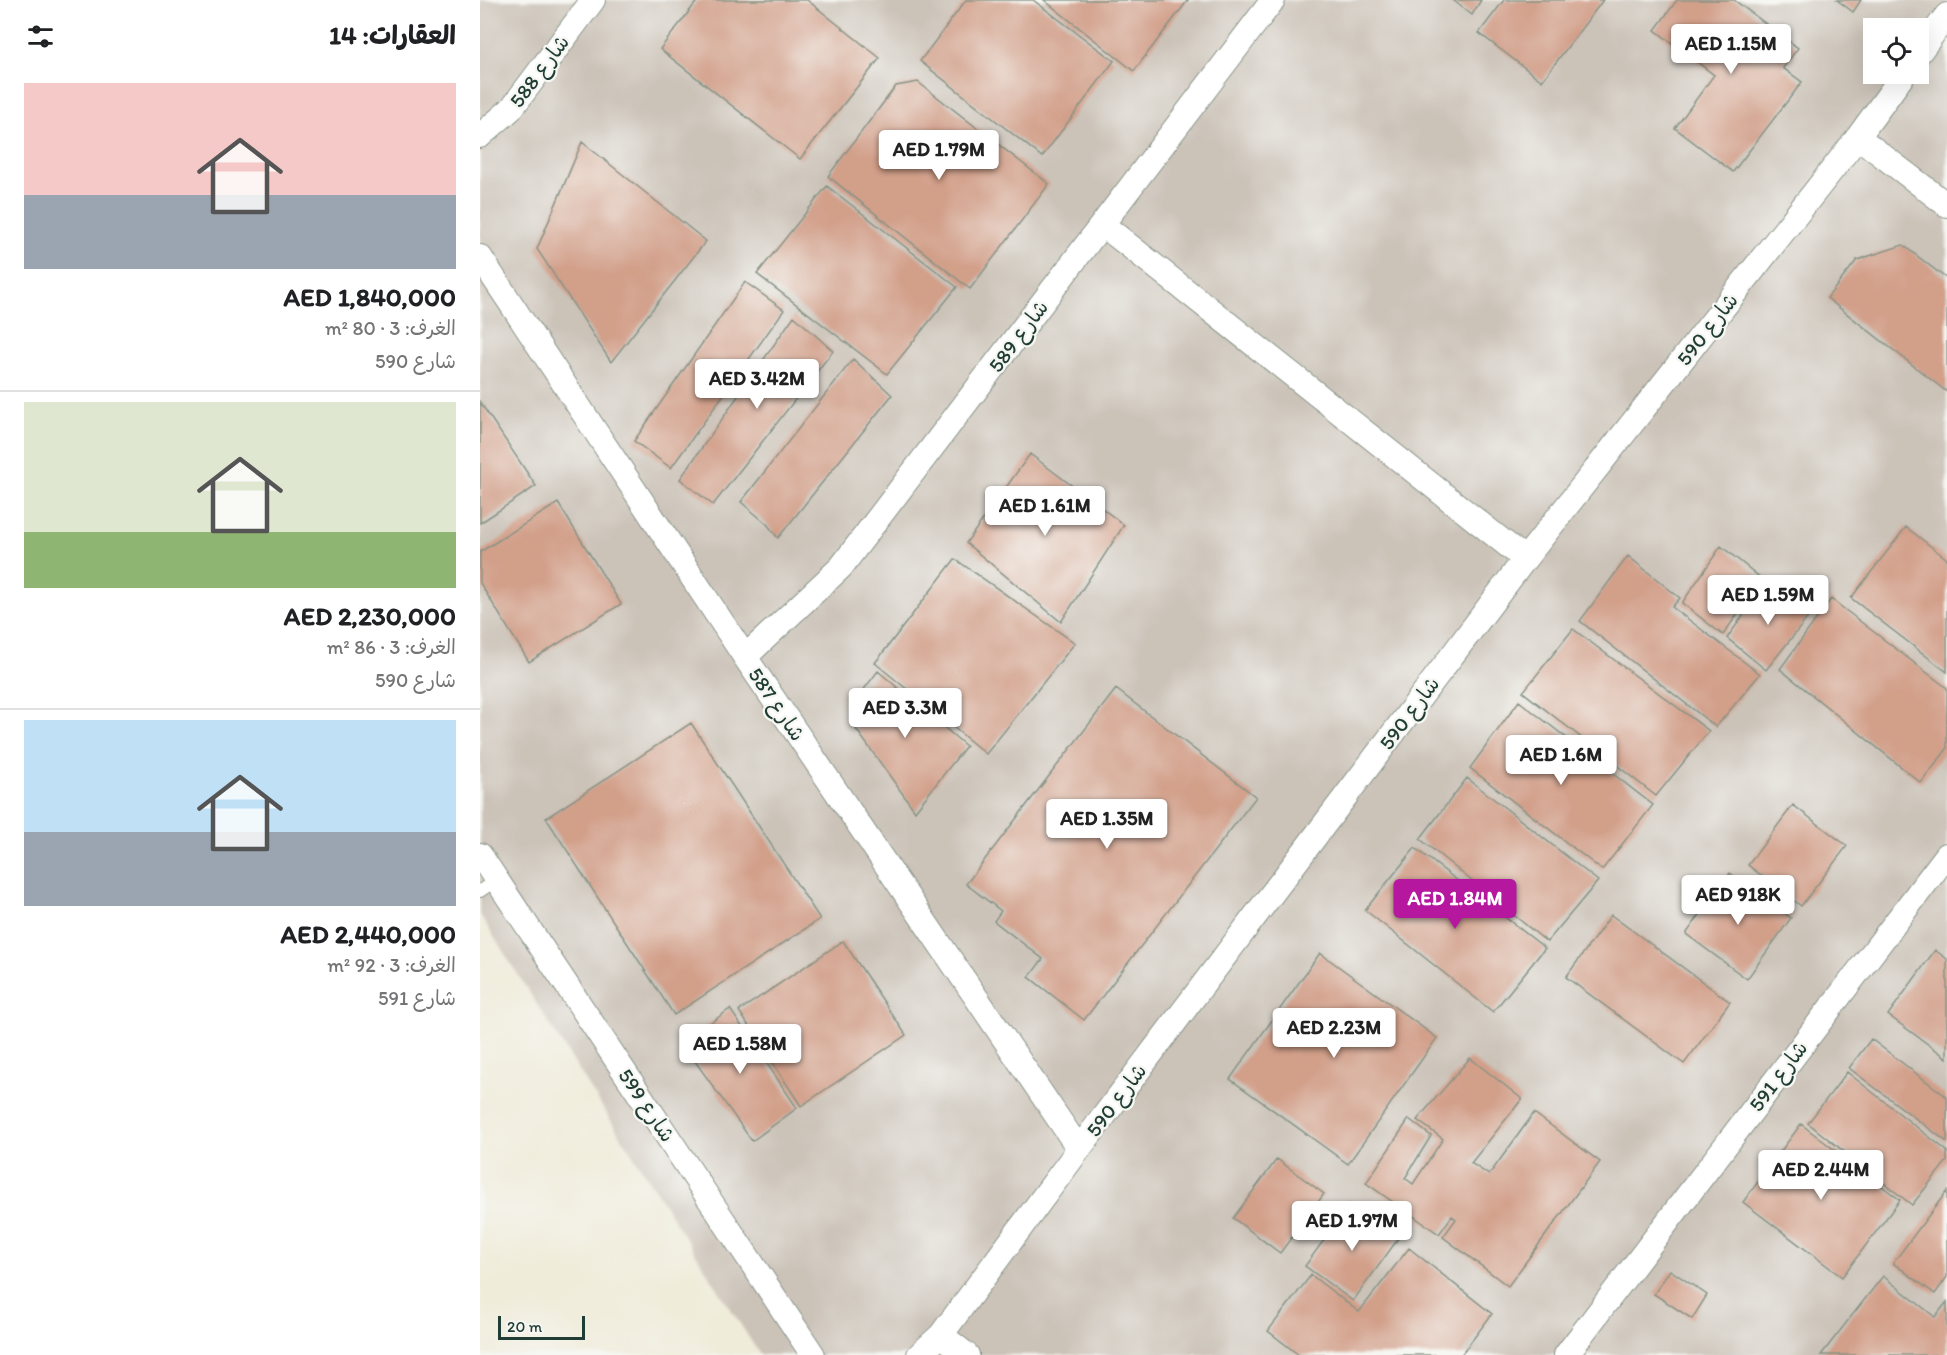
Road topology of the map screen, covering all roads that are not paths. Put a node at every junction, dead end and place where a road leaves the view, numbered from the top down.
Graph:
1 (593, 0) edge
2 (1273, 0) edge
3 (1947, 15) edge
4 (1929, 39) edge
5 (1897, 84) edge
6 (480, 136) edge
7 (1858, 137) junction
8 (1947, 205) edge
9 (1103, 225) junction
10 (480, 257) edge
11 (1525, 559) junction
12 (745, 657) junction
13 (480, 855) edge
14 (1947, 855) edge
15 (488, 886) edge
16 (1079, 1149) junction
17 (941, 1335) junction
18 (813, 1355) edge
19 (919, 1355) edge
20 (967, 1355) edge
21 (1566, 1355) edge

1 - 6 street, شارع 588
2 - 9 street, شارع 589
3 - 4 street
5 - 7 street, شارع 590
7 - 8 street
7 - 11 street, شارع 590
9 - 11 street
9 - 12 street, شارع 589
10 - 12 street, شارع 587
11 - 16 street, شارع 590
12 - 16 street, شارع 587
13 - 15 street, شارع 599
14 - 21 street, شارع 591
15 - 18 street, شارع 599
16 - 17 street, شارع 590
17 - 19 street, شارع 590
17 - 20 street

